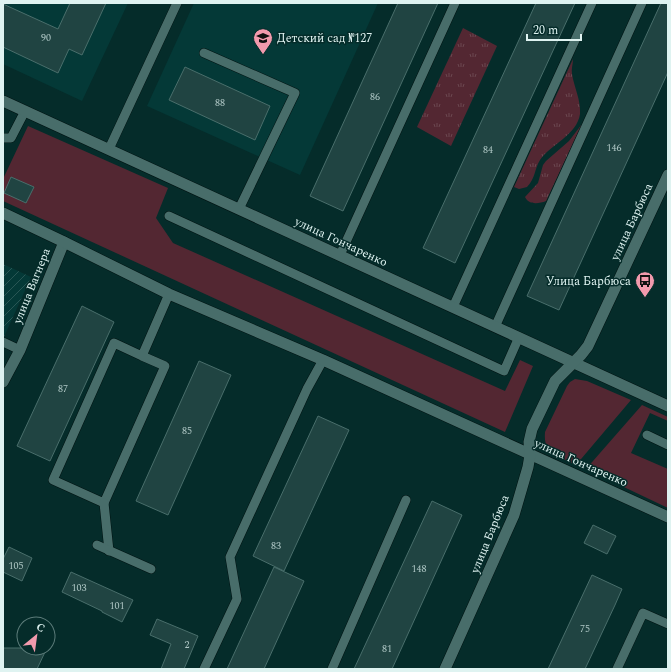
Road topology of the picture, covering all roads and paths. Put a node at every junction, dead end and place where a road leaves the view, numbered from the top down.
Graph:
1 (177, 3) edge
2 (455, 3) edge
3 (592, 3) edge
4 (642, 3) edge
5 (204, 53) dead end
6 (3, 101) edge
7 (25, 111) junction
8 (3, 138) edge
9 (109, 149) junction
10 (668, 175) edge
11 (239, 209) junction
12 (3, 213) edge
13 (169, 216) dead end
14 (64, 242) junction
15 (340, 255) junction
16 (170, 294) junction
17 (453, 307) junction
18 (495, 327) junction
19 (519, 337) junction
20 (3, 342) edge
21 (20, 350) junction
22 (142, 356) junction
23 (323, 360) junction
24 (574, 363) junction
25 (3, 382) edge
26 (668, 406) edge
27 (647, 435) dead end
28 (668, 445) edge
29 (530, 456) junction
30 (406, 500) dead end
31 (104, 503) junction
32 (668, 517) edge
33 (96, 545) dead end
34 (109, 550) junction
35 (151, 569) dead end
36 (668, 624) edge
37 (204, 669) edge
38 (332, 669) edge
39 (445, 669) edge
40 (617, 669) edge

1 - 9 lane
2 - 15 lane
3 - 17 lane
4 - 18 lane
5 - 11 lane
6 - 7 street, улица Гончаренко
7 - 8 lane
7 - 9 street, улица Гончаренко
9 - 11 street, улица Гончаренко
10 - 24 street, улица Барбюса
11 - 15 street, улица Гончаренко
12 - 14 street, улица Гончаренко
13 - 19 lane
14 - 16 street, улица Гончаренко
14 - 21 street, улица Вагнера
15 - 17 street, улица Гончаренко
16 - 22 lane
16 - 23 street, улица Гончаренко
17 - 18 street, улица Гончаренко
18 - 19 street, улица Гончаренко
19 - 24 street, улица Гончаренко
20 - 21 lane
21 - 25 street, улица Вагнера
22 - 31 lane
22 - 31 lane
23 - 29 street, улица Гончаренко
23 - 37 lane
24 - 26 street, улица Гончаренко
24 - 29 street, улица Барбюса
27 - 28 lane
29 - 32 street, улица Гончаренко
29 - 39 street, улица Барбюса
30 - 38 lane
31 - 34 lane
33 - 34 lane
34 - 35 lane
36 - 40 lane

